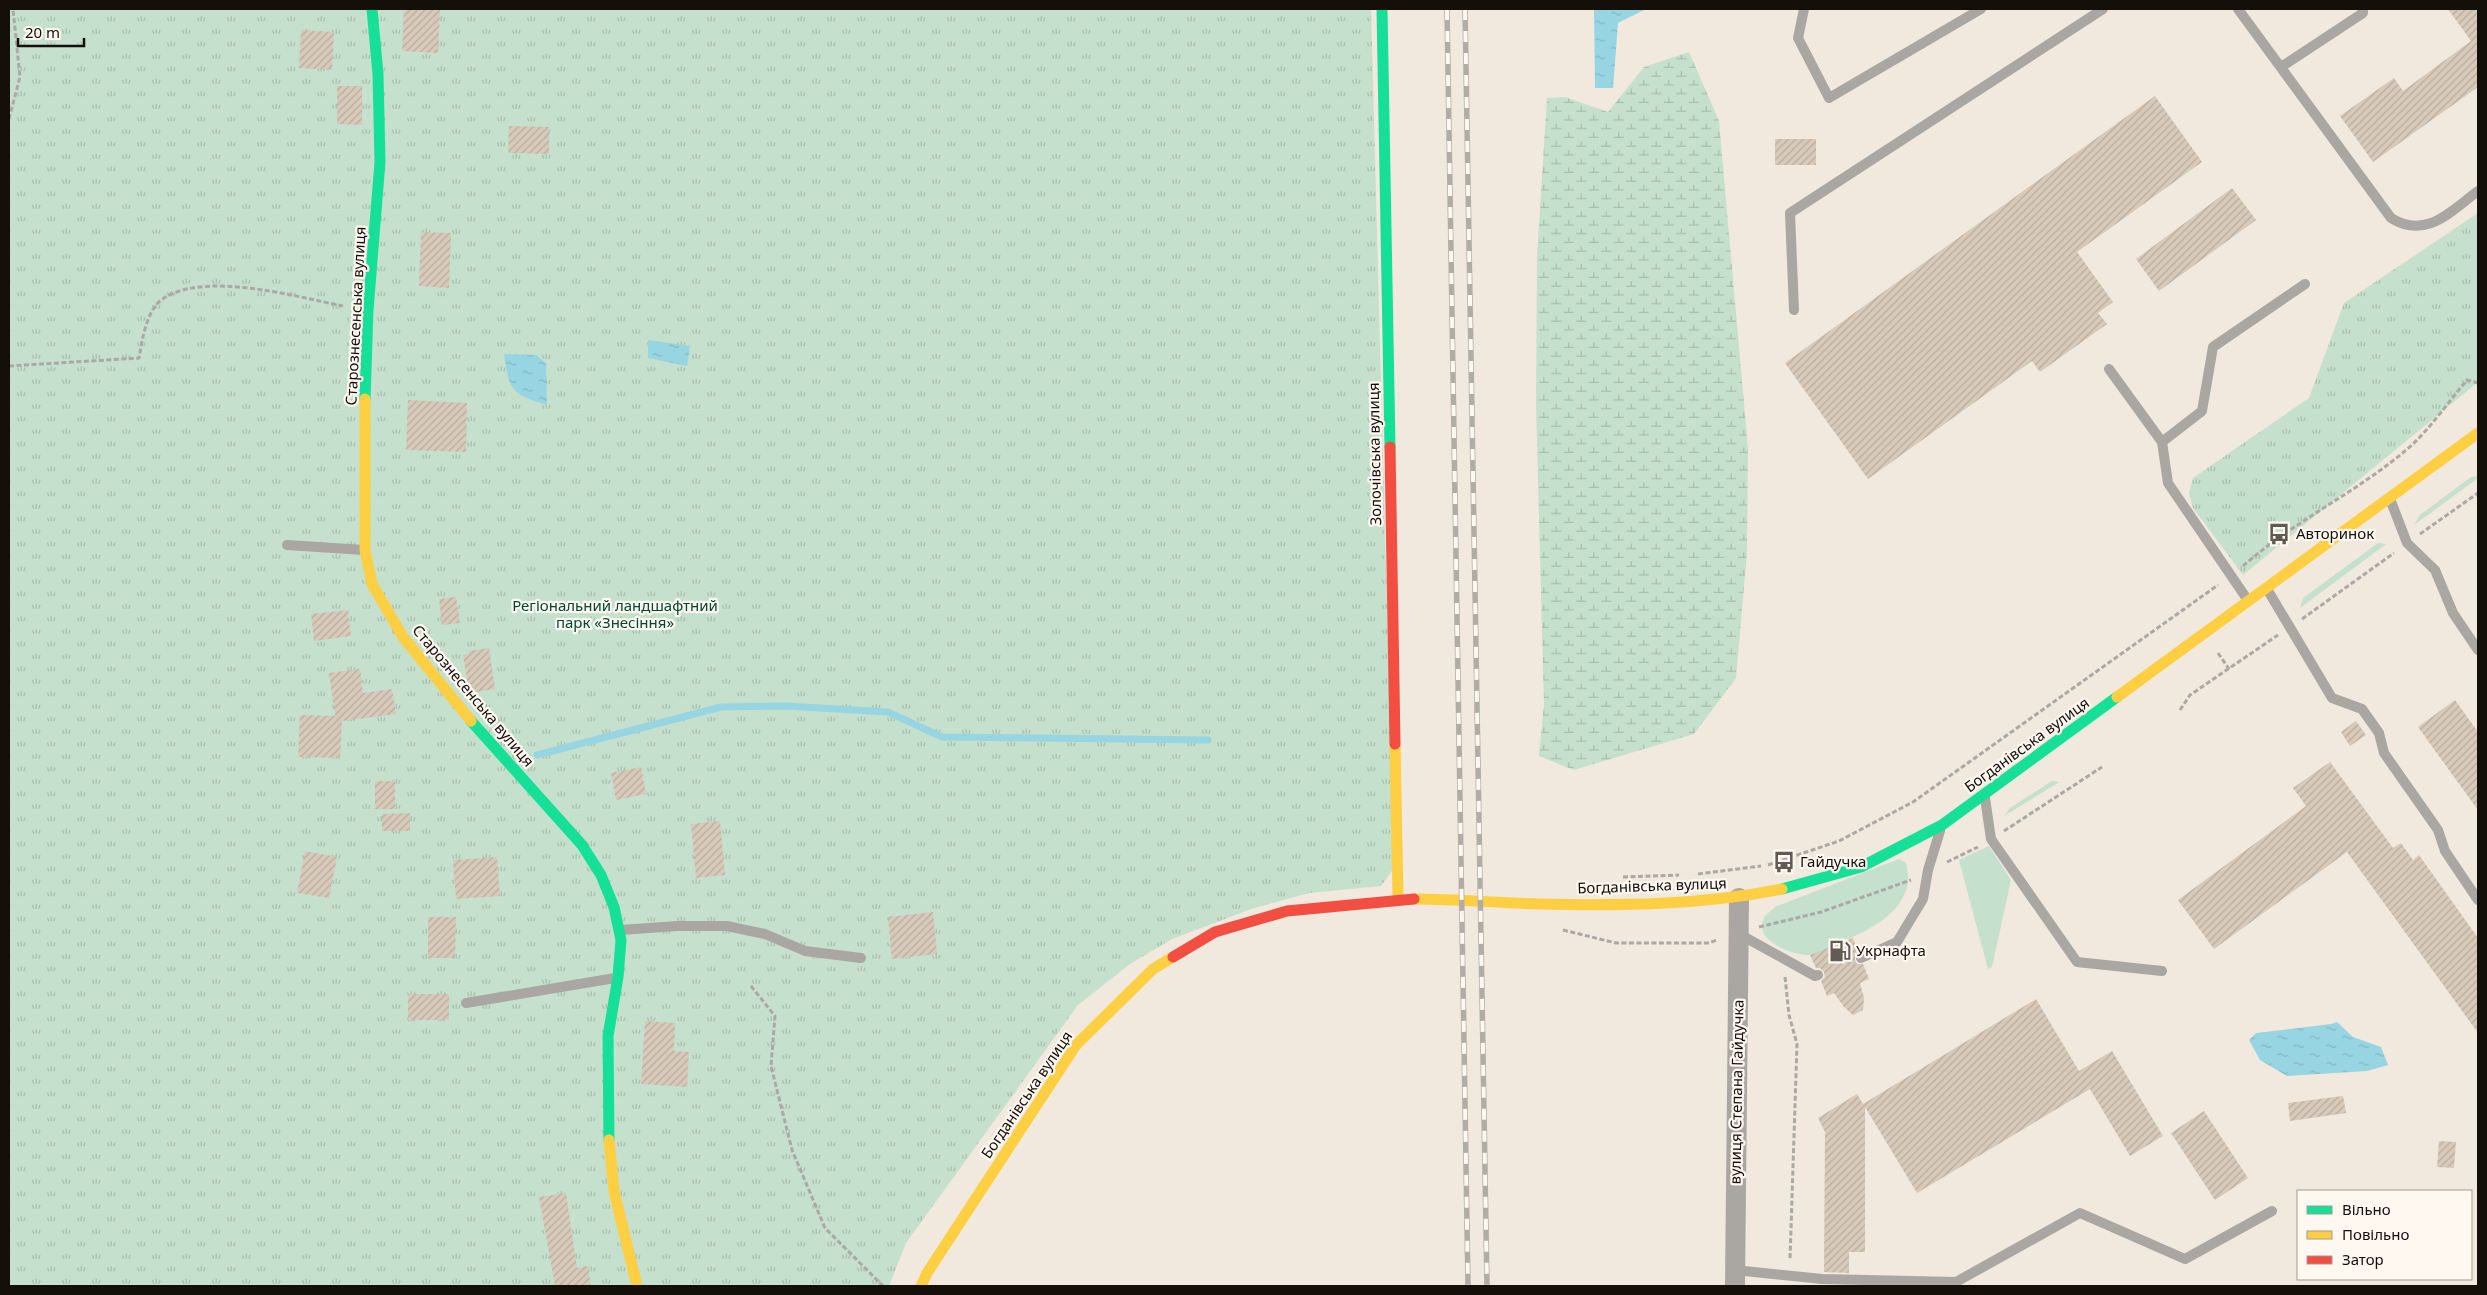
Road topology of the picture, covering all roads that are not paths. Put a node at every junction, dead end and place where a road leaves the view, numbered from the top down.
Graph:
1 (372, 9) edge
2 (1382, 9) edge
3 (1804, 9) edge
4 (1981, 9) edge
5 (2103, 9) edge
6 (2238, 9) edge
7 (2363, 9) edge
8 (2280, 67) junction
9 (2478, 191) edge
10 (2305, 284) dead end
11 (1794, 310) dead end
12 (2109, 369) dead end
13 (2478, 433) edge
14 (2162, 442) junction
15 (2390, 498) junction
16 (287, 545) dead end
17 (365, 550) junction
18 (2266, 588) junction
19 (2248, 602) junction
20 (2478, 650) edge
21 (1984, 794) junction
22 (1942, 825) junction
23 (1739, 898) junction
24 (1398, 899) junction
25 (2478, 900) edge
26 (620, 930) junction
27 (1739, 934) junction
28 (861, 958) dead end
29 (1861, 958) dead end
30 (2162, 971) dead end
31 (1818, 975) dead end
32 (618, 977) junction
33 (466, 1003) dead end
34 (2272, 1211) dead end
35 (1735, 1278) edge
36 (637, 1286) edge
37 (921, 1286) edge

1 - 17 street, Старознесенська вулиця
2 - 24 street, Золочівська вулиця
3 - 4 lane
5 - 11 lane
6 - 8 lane
7 - 8 lane
8 - 9 lane
10 - 14 lane
12 - 14 lane
13 - 15 street, Богданівська вулиця
14 - 19 lane
15 - 18 street, Богданівська вулиця
15 - 20 lane
16 - 17 lane
17 - 26 street, Старознесенська вулиця
18 - 19 street, Богданівська вулиця
18 - 25 lane
19 - 21 street, Богданівська вулиця
21 - 22 street, Богданівська вулиця
21 - 30 lane
22 - 23 street, Богданівська вулиця
22 - 29 lane
23 - 24 street, Богданівська вулиця
23 - 27 street, вулиця Степана Гайдучка
24 - 37 street, Богданівська вулиця
26 - 28 lane
26 - 32 street, Старознесенська вулиця
27 - 31 lane
27 - 35 street, вулиця Степана Гайдучка
32 - 33 lane
32 - 36 street, Старознесенська вулиця
34 - 35 lane

